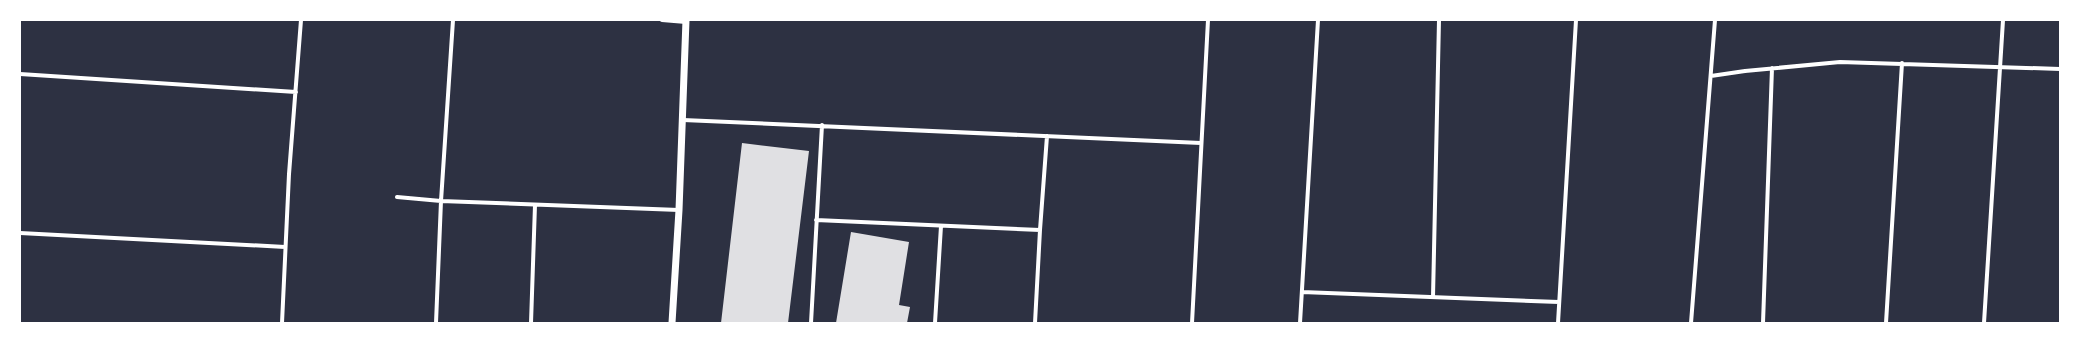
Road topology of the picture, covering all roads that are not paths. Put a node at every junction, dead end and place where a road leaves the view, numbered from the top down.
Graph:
1 (300, 20) edge
2 (453, 20) edge
3 (662, 20) edge
4 (1208, 20) edge
5 (1318, 20) edge
6 (1439, 20) edge
7 (1576, 20) edge
8 (1715, 20) edge
9 (2003, 20) edge
10 (686, 21) edge
11 (1902, 63) junction
12 (2002, 66) junction
13 (1772, 68) junction
14 (2060, 69) edge
15 (20, 74) edge
16 (1711, 76) junction
17 (296, 92) junction
18 (683, 120) junction
19 (822, 125) junction
20 (1047, 136) junction
21 (1201, 143) junction
22 (396, 197) dead end
23 (440, 201) junction
24 (535, 205) junction
25 (679, 210) junction
26 (816, 220) junction
27 (941, 226) junction
28 (1040, 230) junction
29 (20, 233) edge
30 (285, 247) junction
31 (1302, 292) junction
32 (1433, 297) junction
33 (1559, 302) junction
34 (282, 323) edge
35 (436, 323) edge
36 (531, 323) edge
37 (672, 323) edge
38 (811, 323) edge
39 (935, 323) edge
40 (1035, 323) edge
41 (1192, 323) edge
42 (1300, 323) edge
43 (1558, 323) edge
44 (1691, 323) edge
45 (1763, 323) edge
46 (1886, 323) edge
47 (1984, 323) edge

1 - 17 street
2 - 23 street
3 - 10 street
4 - 21 street
5 - 31 street
6 - 32 street
7 - 33 street
8 - 16 street
9 - 12 street
10 - 18 street
11 - 12 street
11 - 13 street
11 - 46 street
12 - 14 street
12 - 47 street
13 - 16 street
13 - 45 street
15 - 17 street
16 - 44 street
17 - 30 street
18 - 19 street
18 - 25 street
19 - 20 street
19 - 26 street
20 - 21 street
20 - 28 street
21 - 41 street
22 - 23 street
23 - 24 street
23 - 35 street
24 - 25 street
24 - 36 street
25 - 37 street
26 - 27 street
26 - 38 street
27 - 28 street
27 - 39 street
28 - 40 street
29 - 30 street
30 - 34 street
31 - 32 street
31 - 42 street
32 - 33 street
33 - 43 street

